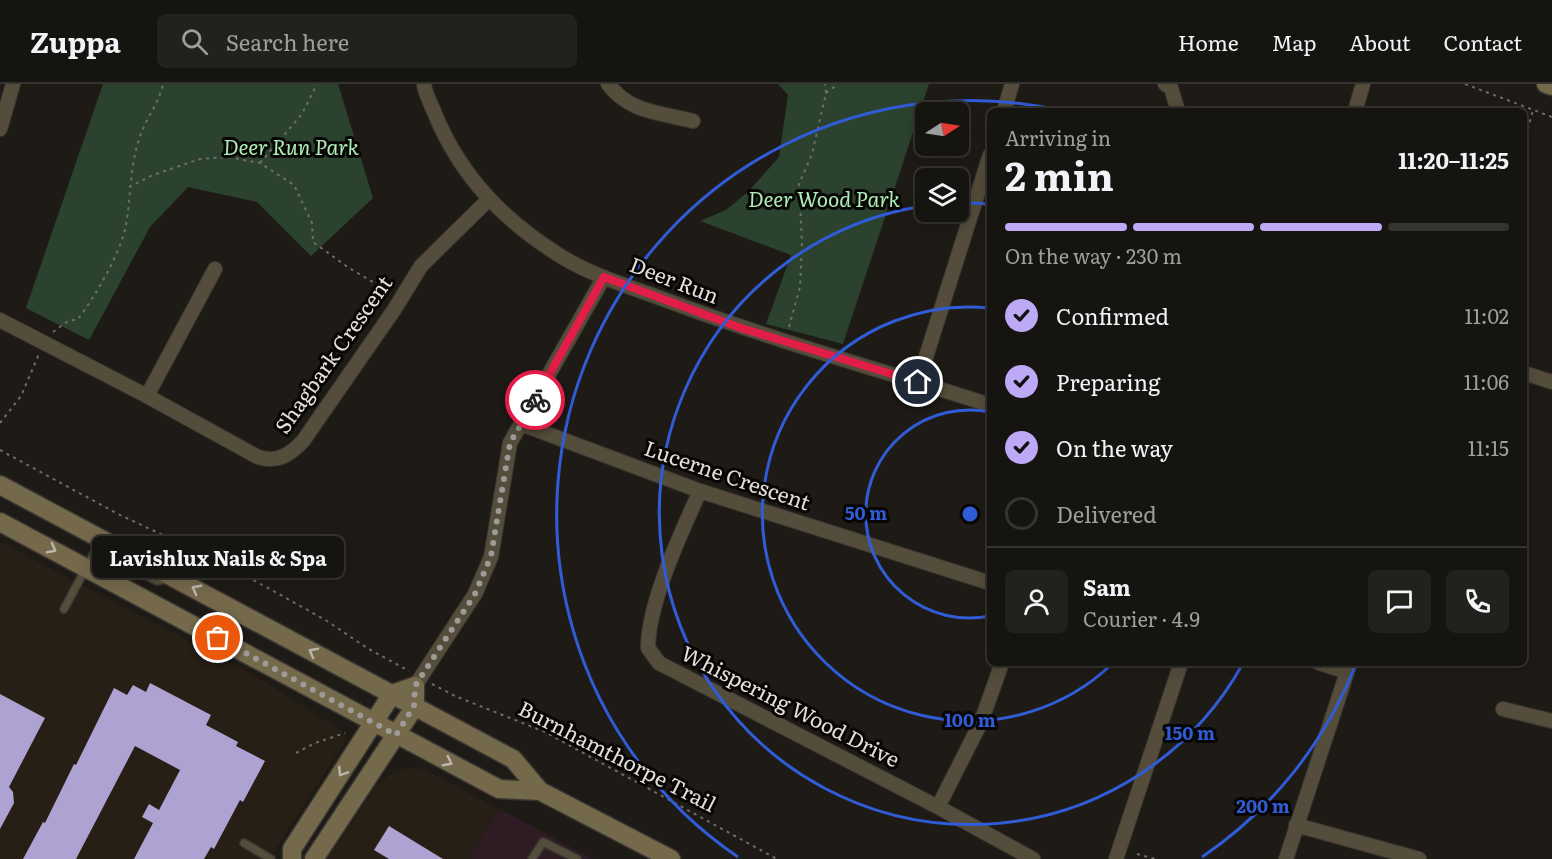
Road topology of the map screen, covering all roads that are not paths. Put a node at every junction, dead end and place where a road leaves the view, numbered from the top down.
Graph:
1 (13, 84) edge
2 (424, 84) edge
3 (608, 84) edge
4 (1012, 84) edge
5 (1165, 84) edge
6 (1363, 84) edge
7 (1546, 84) edge
8 (1552, 86) edge
9 (1005, 108) edge
10 (1177, 108) edge
11 (1356, 108) edge
12 (693, 121) dead end
13 (0, 129) edge
14 (987, 164) edge
15 (488, 200) junction
16 (215, 269) dead end
17 (604, 277) junction
18 (0, 320) edge
19 (1527, 374) edge
20 (918, 382) junction
21 (1552, 382) edge
22 (147, 396) junction
23 (987, 404) edge
24 (521, 424) junction
25 (0, 485) edge
26 (700, 491) junction
27 (0, 522) edge
28 (86, 567) junction
29 (174, 578) junction
30 (987, 582) edge
31 (64, 609) dead end
32 (1001, 666) edge
33 (1180, 666) edge
34 (1348, 667) edge
35 (415, 686) junction
36 (392, 694) junction
37 (414, 706) junction
38 (1503, 709) dead end
39 (1552, 721) edge
40 (374, 723) junction
41 (396, 735) junction
42 (540, 791) junction
43 (938, 807) junction
44 (1296, 825) junction
45 (244, 843) dead end
46 (272, 859) edge
47 (292, 859) edge
48 (314, 859) edge
49 (532, 859) edge
50 (577, 859) edge
51 (672, 859) edge
52 (1033, 859) edge
53 (1116, 859) edge
54 (1286, 859) edge
55 (1419, 859) edge

1 - 13 street
2 - 15 street, Deer Run
3 - 12 street
4 - 9 street
5 - 10 street
6 - 11 street
7 - 8 main road
14 - 20 street
15 - 17 street, Deer Run
15 - 22 street, Shagbark Crescent
16 - 22 street
17 - 20 street, Deer Run
17 - 24 street
18 - 22 street, Shagbark Crescent
19 - 21 street
20 - 23 street, Deer Run
24 - 26 street, Lucerne Crescent
24 - 35 street
25 - 29 main road
26 - 30 street, Lucerne Crescent
26 - 43 street, Whispering Wood Drive
27 -> 28 main road
28 - 29 lane
28 - 31 lane
28 - 40 main road
36 -> 29 main road
32 - 43 street
33 - 53 street
34 - 44 street
35 - 36 main road
35 - 37 main road
36 - 37 main road
36 - 40 main road
37 - 41 main road
37 - 42 main road
38 - 39 street
40 - 41 main road
40 -> 47 main road
41 -> 42 main road
41 - 48 main road
42 - 51 main road
43 - 52 street, Whispering Wood Drive
44 - 54 street
44 - 55 street
45 - 46 lane
49 - 50 lane

